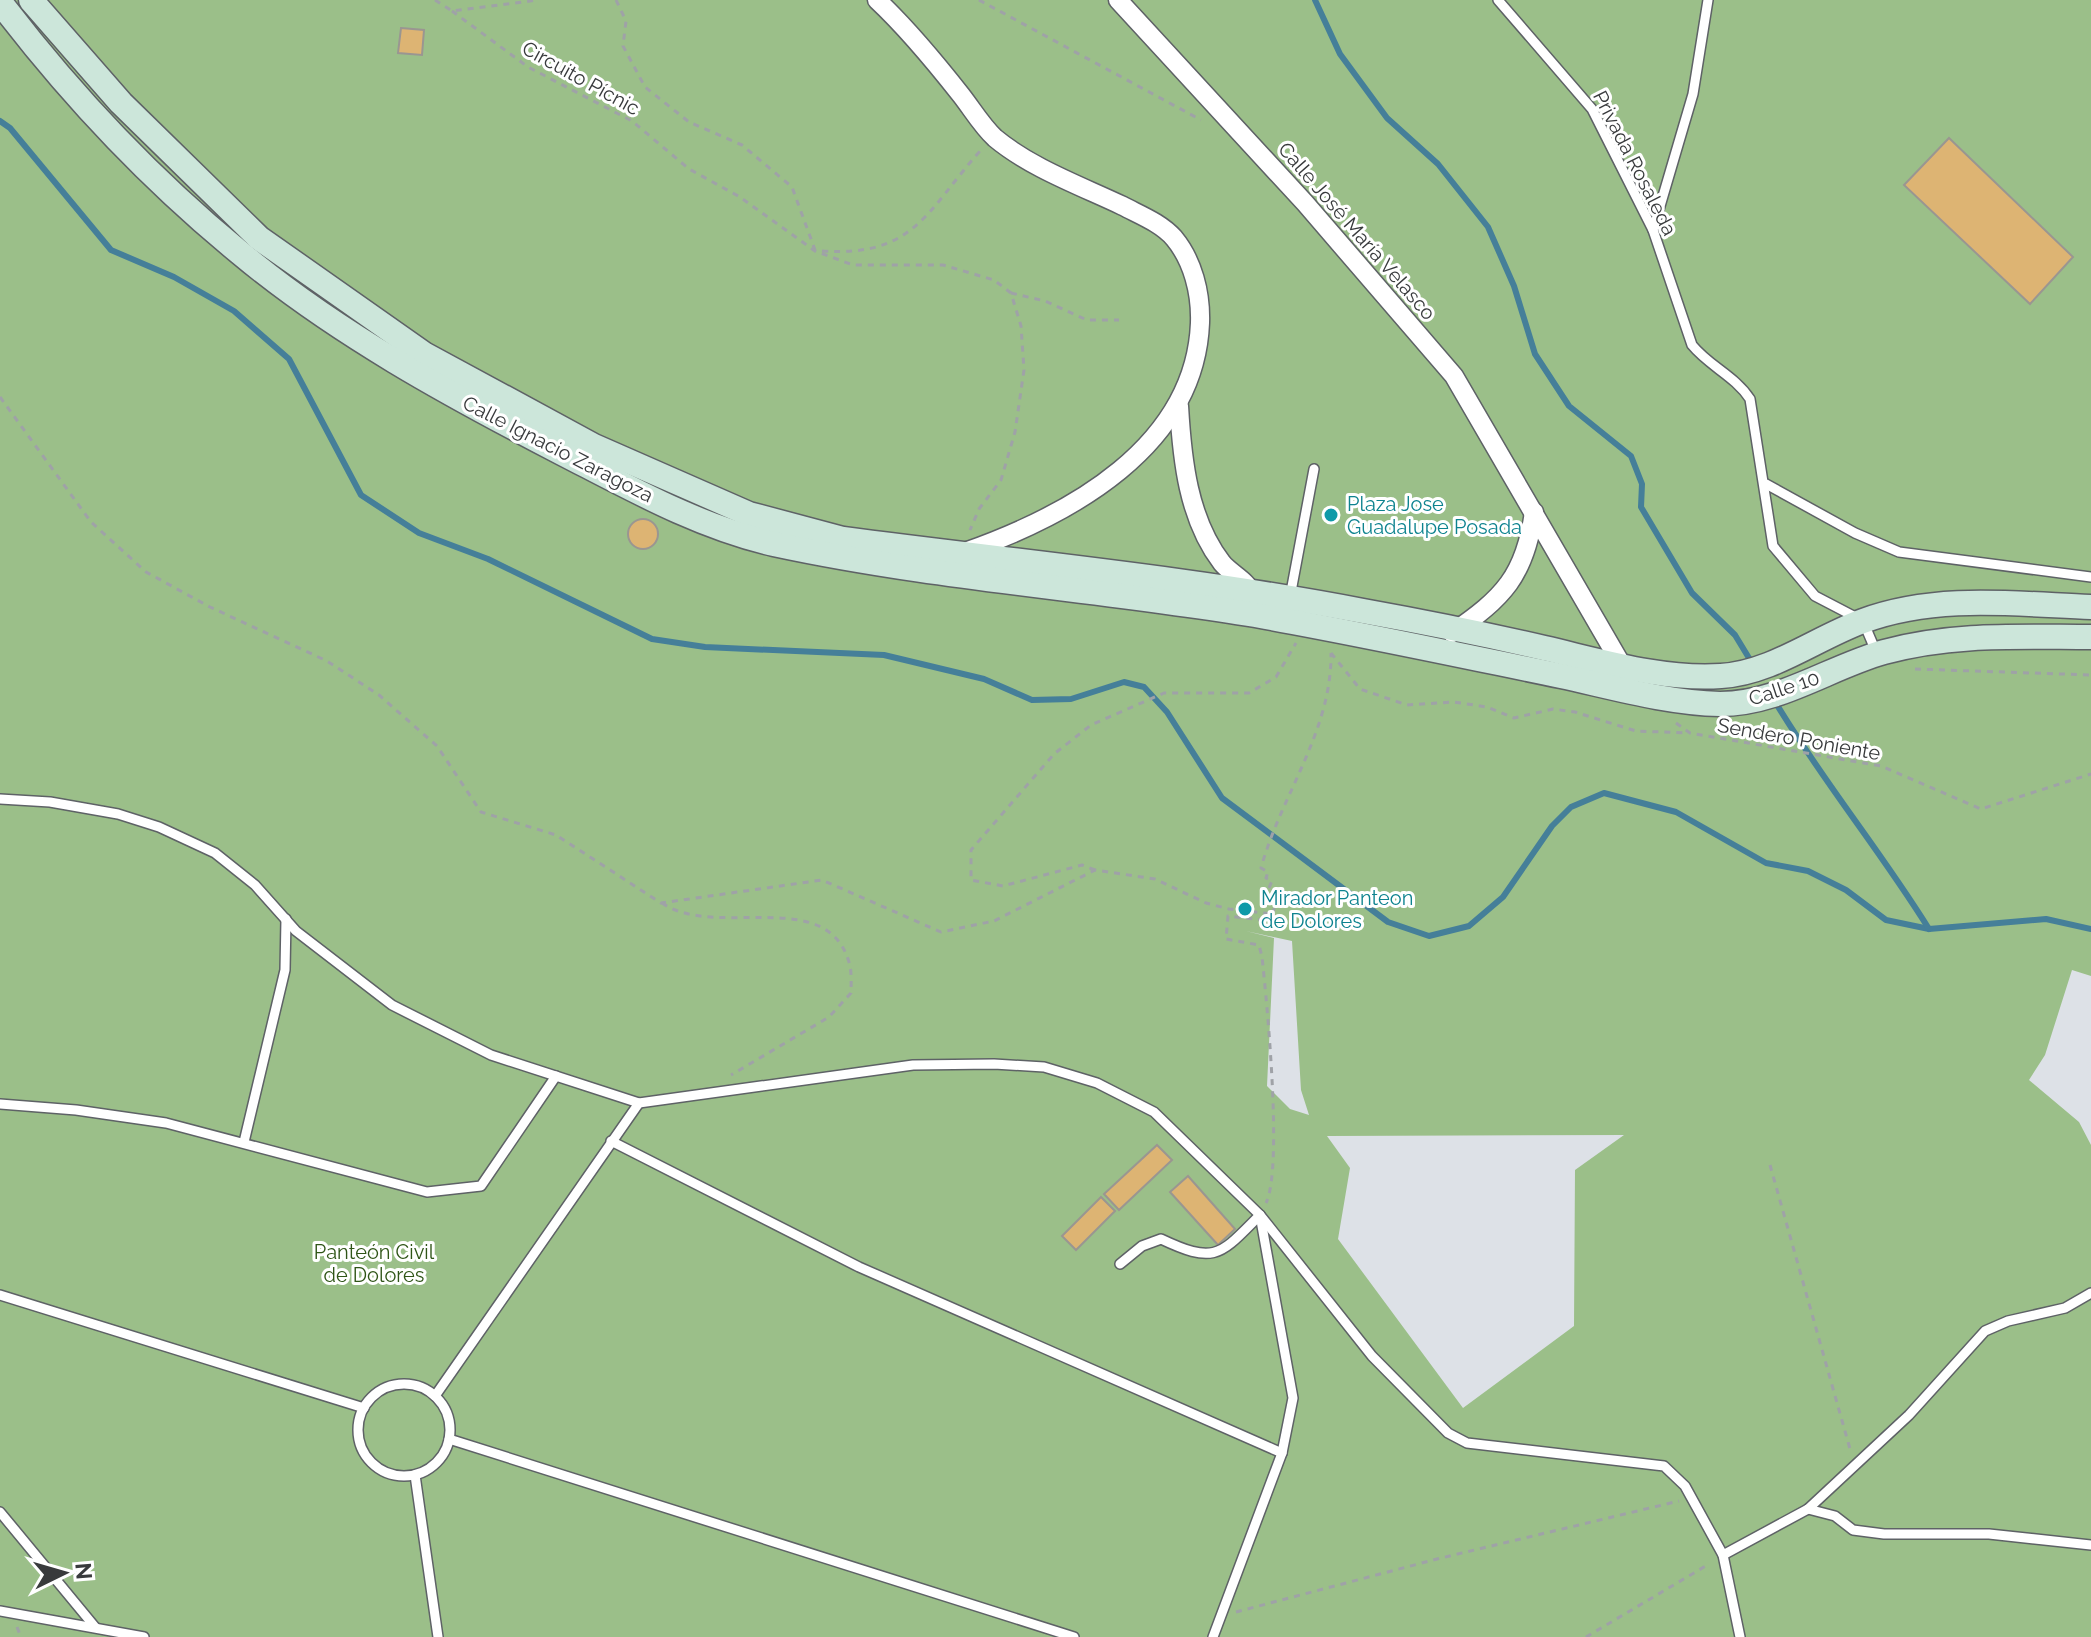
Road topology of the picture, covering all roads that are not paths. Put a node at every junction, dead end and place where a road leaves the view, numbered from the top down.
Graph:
1 (31, 0) edge
2 (877, 0) edge
3 (1118, 0) edge
4 (1498, 0) edge
5 (1708, 0) edge
6 (0, 2) edge
7 (1653, 230) junction
8 (1179, 406) junction
9 (1314, 469) dead end
10 (1766, 484) junction
11 (1534, 512) junction
12 (959, 555) junction
13 (2091, 577) edge
14 (1252, 590) junction
15 (1290, 597) junction
16 (2091, 607) edge
17 (1255, 615) junction
18 (1863, 621) junction
19 (1459, 629) junction
20 (2091, 637) edge
21 (1429, 649) junction
22 (1877, 654) junction
23 (1623, 667) junction
24 (1643, 693) junction
25 (0, 799) edge
26 (286, 919) junction
27 (556, 1076) junction
28 (639, 1103) junction
29 (0, 1104) edge
30 (611, 1141) junction
31 (244, 1142) junction
32 (1260, 1215) junction
33 (1120, 1264) dead end
34 (0, 1295) edge
35 (2089, 1297) edge
36 (435, 1396) junction
37 (364, 1408) junction
38 (449, 1439) junction
39 (1282, 1453) junction
40 (415, 1475) junction
41 (1808, 1509) junction
42 (0, 1512) edge
43 (2091, 1545) edge
44 (1723, 1555) junction
45 (0, 1611) edge
46 (95, 1627) junction
47 (144, 1637) edge
48 (438, 1637) edge
49 (1074, 1637) edge
50 (1213, 1637) edge
51 (1740, 1637) edge

1 - 12 street, Calle Ignacio Zaragoza
2 - 8 street
3 - 11 street, Calle José María Velasco
4 - 7 lane, Privada Rosaleda
5 - 7 lane
6 - 17 street, Calle Ignacio Zaragoza
7 - 10 lane, Privada Rosaleda
8 - 12 street
8 - 14 street
9 - 15 lane
10 - 13 lane
10 - 18 lane, Privada Rosaleda
11 - 19 street
11 - 23 street, Calle José María Velasco
12 - 14 street, Calle Ignacio Zaragoza
14 - 15 street, Calle Ignacio Zaragoza
14 - 17 street
15 - 19 street, Calle Ignacio Zaragoza
16 - 18 street, Calle 10
17 - 21 street, Calle Ignacio Zaragoza
18 - 22 lane
18 - 23 street, Calle 10
19 - 21 street
19 - 23 street, Calle 10
20 - 22 street, Calle 10
21 - 24 street, Calle 10
22 - 24 street, Calle 10
23 - 24 street, Calle José María Velasco
25 - 26 lane
26 - 27 lane
26 - 31 lane
27 - 28 lane
27 - 31 lane
28 - 30 lane
28 - 32 lane
29 - 31 lane
30 - 36 lane
30 - 39 lane
32 - 33 lane
32 - 39 lane
32 - 44 lane
34 - 37 lane
35 - 41 lane
36 - 37 lane
36 - 38 lane
37 - 40 lane
38 - 40 lane
38 - 49 lane
39 - 50 lane
40 - 48 lane
41 - 43 lane
41 - 44 lane
42 - 46 lane
44 - 51 lane
45 - 46 lane
46 - 47 lane

